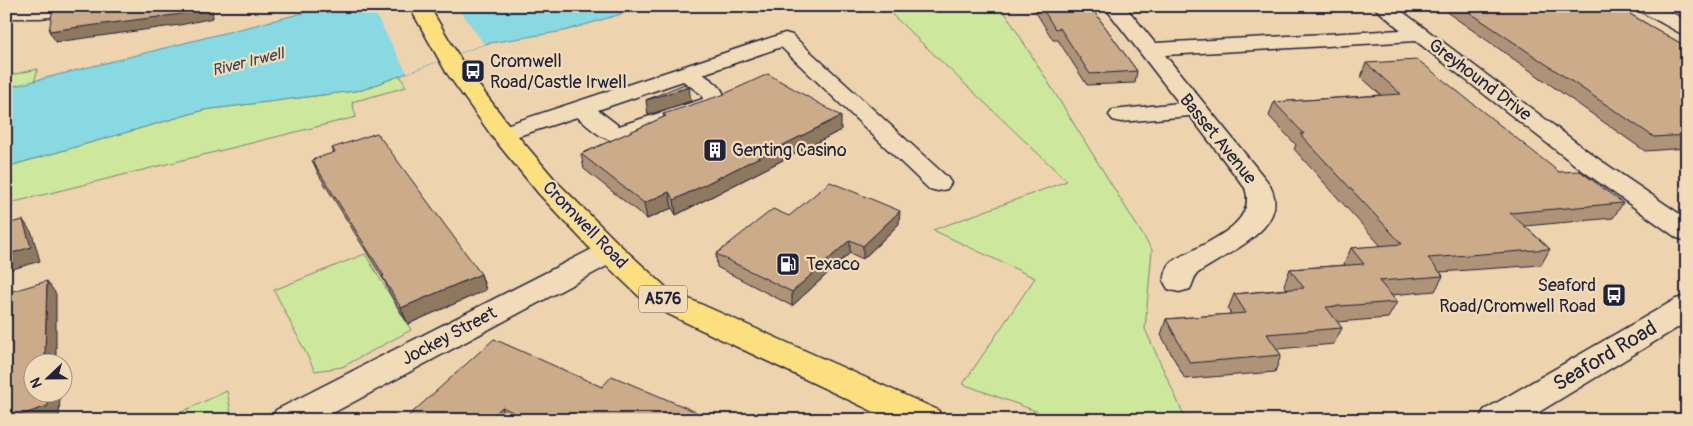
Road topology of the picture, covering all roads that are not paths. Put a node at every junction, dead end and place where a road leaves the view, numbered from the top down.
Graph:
1 (96, 6) edge
2 (419, 6) edge
3 (1114, 6) edge
4 (1645, 6) edge
5 (1385, 8) dead end
6 (6, 12) edge
7 (1687, 28) edge
8 (1421, 35) junction
9 (1148, 50) junction
10 (686, 72) junction
11 (580, 108) junction
12 (1194, 109) junction
13 (1121, 114) dead end
14 (503, 134) junction
15 (938, 183) dead end
16 (1687, 232) edge
17 (610, 252) junction
18 (1179, 282) dead end
19 (1687, 307) edge
20 (288, 420) edge
21 (925, 420) edge
22 (1497, 420) edge

1 - 6 street
2 - 14 highway, Cromwell Road / A576
3 - 9 street, Basset Avenue
4 - 7 street
5 - 8 street
8 - 9 street, Greyhound Drive
8 - 16 street, Greyhound Drive
9 - 12 street, Basset Avenue
10 - 11 street
10 - 11 street
10 - 15 street
11 - 14 street
12 - 13 street
12 - 18 street, Basset Avenue
14 - 17 highway, Cromwell Road / A576
17 - 20 street, Jockey Street
17 - 21 highway, Cromwell Road / A576
19 - 22 street, Seaford Road

